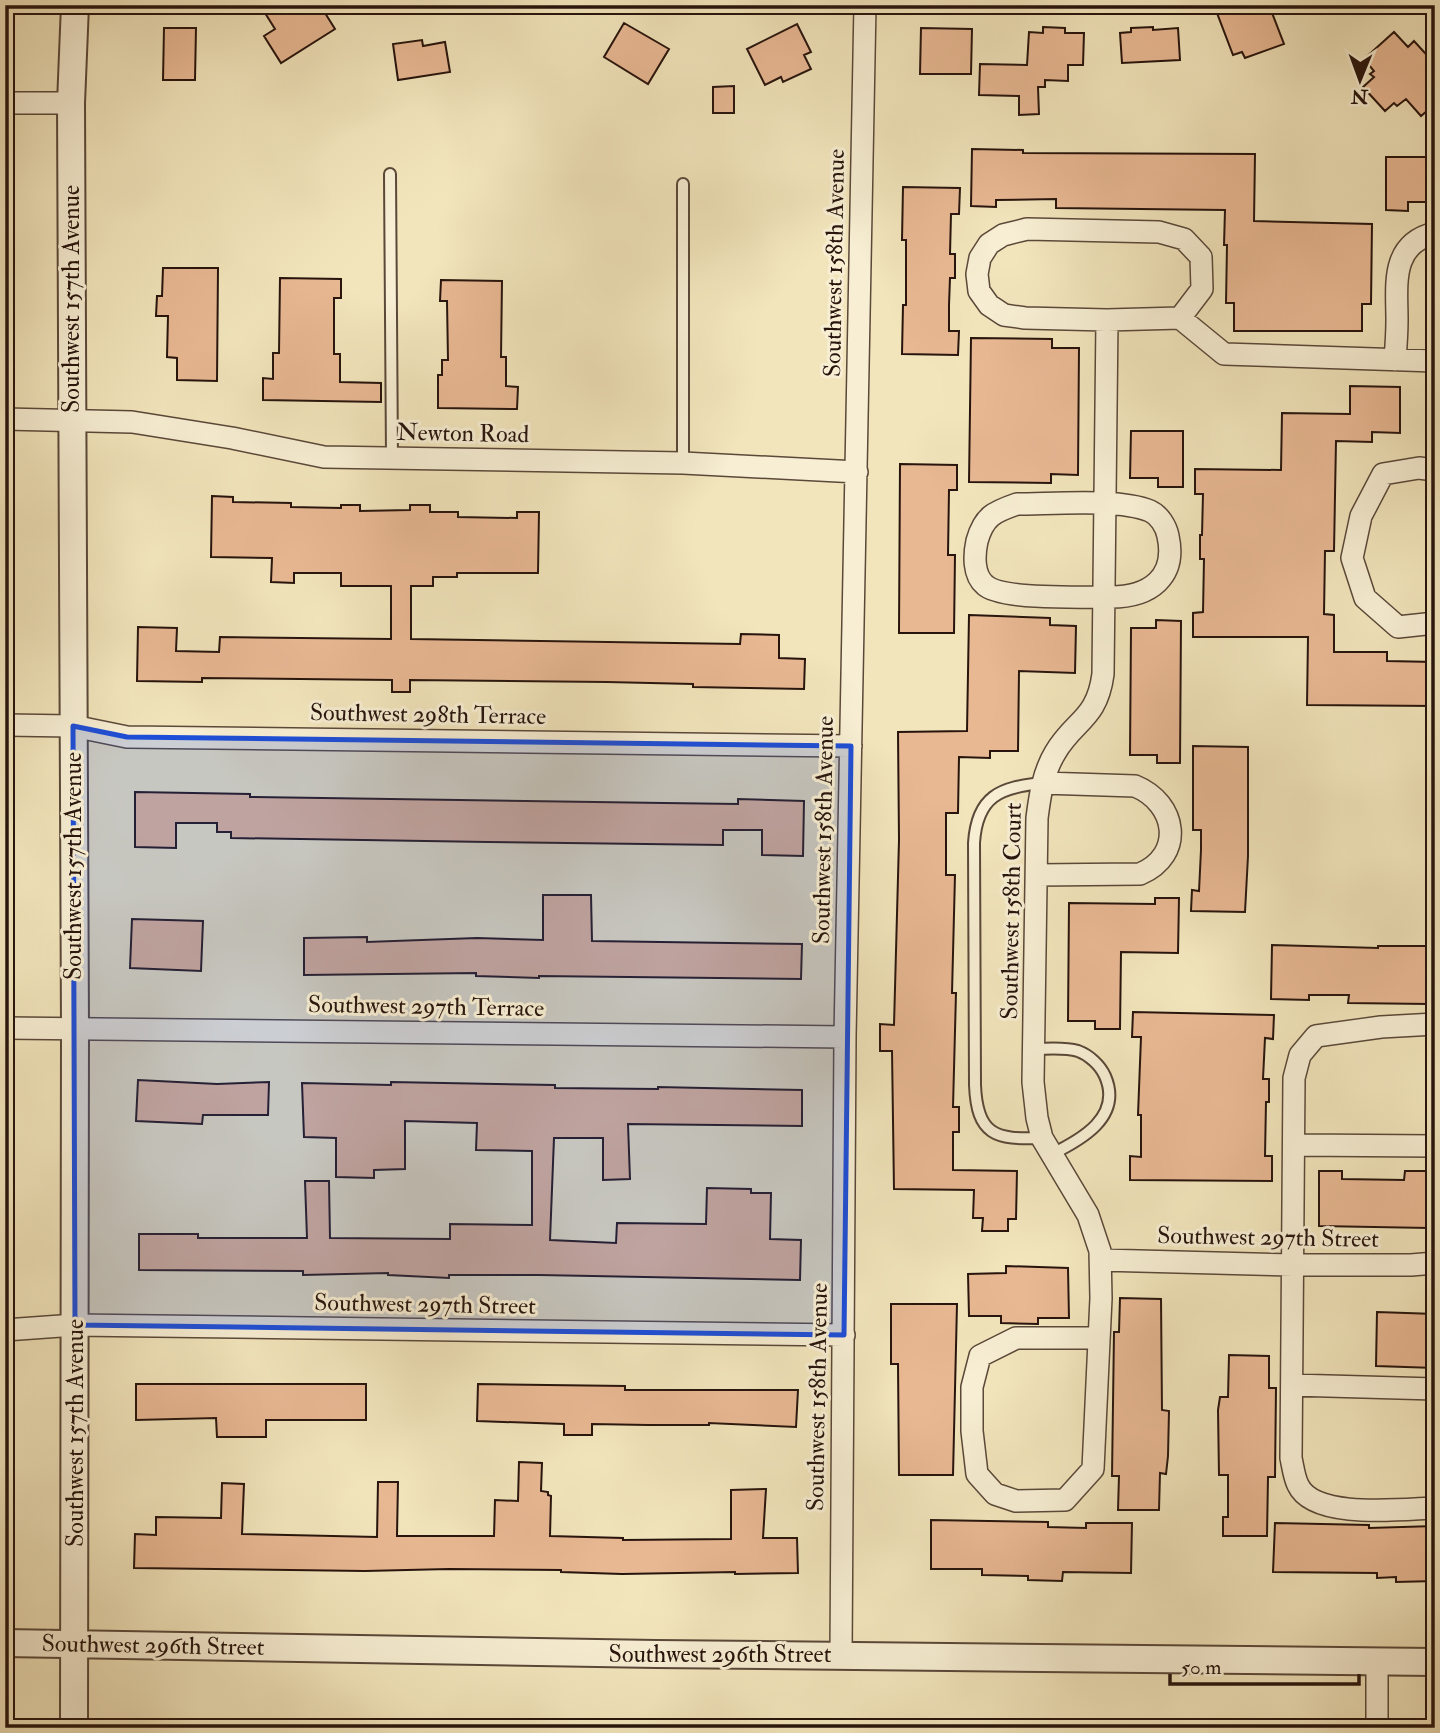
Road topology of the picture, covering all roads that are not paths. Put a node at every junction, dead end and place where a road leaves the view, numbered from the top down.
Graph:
1 (75, 5) edge
2 (865, 5) edge
3 (5, 103) edge
4 (71, 103) junction
5 (390, 174) dead end
6 (682, 184) dead end
7 (1435, 233) edge
8 (1180, 318) junction
9 (1107, 320) junction
10 (1395, 360) junction
11 (1435, 361) edge
12 (5, 419) edge
13 (72, 420) junction
14 (392, 458) junction
15 (683, 463) junction
16 (1435, 470) edge
17 (857, 471) junction
18 (1105, 504) junction
19 (1102, 596) junction
20 (1435, 623) edge
21 (5, 725) edge
22 (73, 726) junction
23 (851, 746) junction
24 (1043, 783) junction
25 (1037, 875) junction
26 (1435, 1024) edge
27 (5, 1028) edge
28 (75, 1028) junction
29 (845, 1037) junction
30 (1034, 1049) junction
31 (1295, 1144) junction
32 (1046, 1146) junction
33 (1435, 1146) edge
34 (1101, 1260) junction
35 (1435, 1263) edge
36 (1293, 1265) junction
37 (75, 1325) junction
38 (5, 1331) edge
39 (844, 1335) junction
40 (1097, 1338) junction
41 (1292, 1385) junction
42 (1435, 1388) edge
43 (1435, 1508) edge
44 (5, 1643) edge
45 (75, 1643) junction
46 (841, 1655) junction
47 (1377, 1661) junction
48 (1435, 1662) edge
49 (74, 1728) edge
50 (1377, 1728) edge

1 - 4 street, Southwest 157th Avenue
2 - 17 street, Southwest 158th Avenue
3 - 4 street
4 - 13 street, Southwest 157th Avenue
5 - 14 lane
6 - 15 lane
7 - 10 street
8 - 9 street
8 - 9 street
8 - 10 street
9 - 18 street, Southwest 158th Court
10 - 11 street
12 - 13 street, Newton Road
13 - 14 street, Newton Road
13 - 22 street, Southwest 157th Avenue
14 - 15 street, Newton Road
15 - 17 street, Newton Road
16 - 20 street
17 - 23 street, Southwest 158th Avenue
18 - 19 street, Southwest 158th Court
18 - 19 street
18 - 19 street
19 - 24 street, Southwest 158th Court
21 - 22 street, Southwest 298th Terrace
22 - 23 street, Southwest 298th Terrace
22 - 28 street, Southwest 157th Avenue
23 - 29 street, Southwest 158th Avenue
24 - 25 street, Southwest 158th Court
24 - 25 street
24 - 32 lane
25 - 30 street, Southwest 158th Court
26 - 31 street
27 - 28 street, Southwest 297th Terrace
28 - 29 street, Southwest 297th Terrace
28 - 37 street, Southwest 157th Avenue
29 - 39 street, Southwest 158th Avenue
30 - 32 street, Southwest 158th Court
30 - 32 lane
31 - 33 street
31 - 36 street
32 - 34 street, Southwest 158th Court
34 - 36 street, Southwest 297th Street
34 - 40 street, Southwest 158th Court
35 - 36 street, Southwest 297th Street
36 - 41 street
37 - 38 street, Southwest 297th Street
37 - 39 street, Southwest 297th Street
37 - 45 street, Southwest 157th Avenue
39 - 46 street, Southwest 158th Avenue
40 - 40 street, Southwest 158th Court
41 - 42 street
41 - 43 street
44 - 45 street, Southwest 296th Street
45 - 46 street, Southwest 296th Street
45 - 49 street, Southwest 157th Avenue
46 - 47 street, Southwest 296th Street
47 - 48 street, Southwest 296th Street
47 - 50 street

